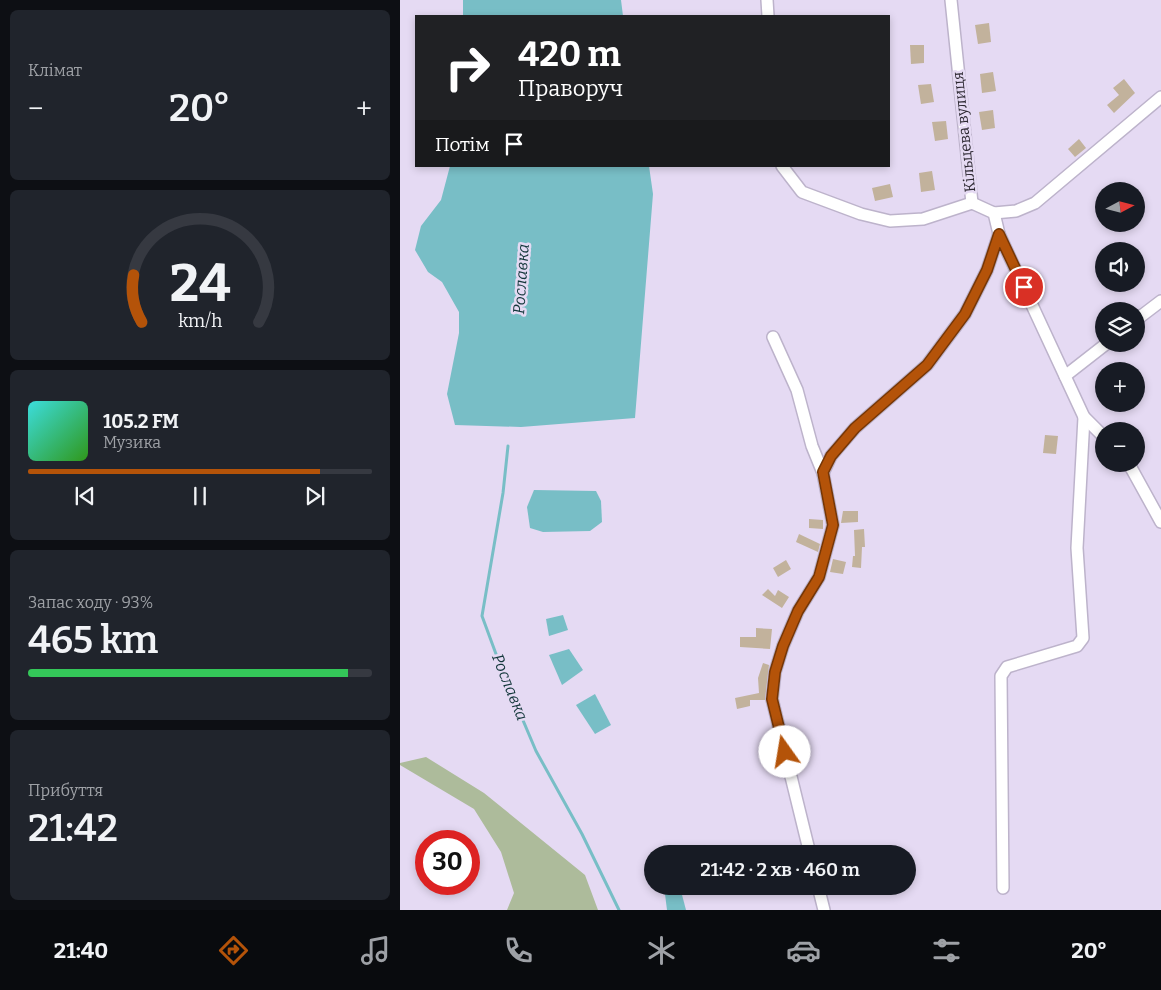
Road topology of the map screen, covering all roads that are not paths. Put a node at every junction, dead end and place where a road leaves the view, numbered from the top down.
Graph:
1 (767, 0) edge
2 (951, 0) edge
3 (768, 15) edge
4 (1161, 97) edge
5 (783, 167) edge
6 (972, 203) junction
7 (994, 213) junction
8 (999, 234) junction
9 (1161, 300) edge
10 (1145, 313) edge
11 (773, 337) dead end
12 (1096, 352) edge
13 (1065, 376) junction
14 (1084, 417) junction
15 (1095, 428) edge
16 (823, 472) junction
17 (1133, 472) edge
18 (1161, 522) edge
19 (808, 845) edge
20 (1003, 888) dead end
21 (820, 895) edge
22 (824, 910) edge

1 - 3 street
2 - 6 street, Кільцева вулиця
4 - 7 street
5 - 6 street, Кільцева вулиця
6 - 7 street
7 - 8 street
8 - 13 street
8 - 16 street
9 - 10 street
11 - 16 street
12 - 13 street
13 - 14 street
14 - 15 street
14 - 20 street
16 - 19 street
17 - 18 street
21 - 22 street

